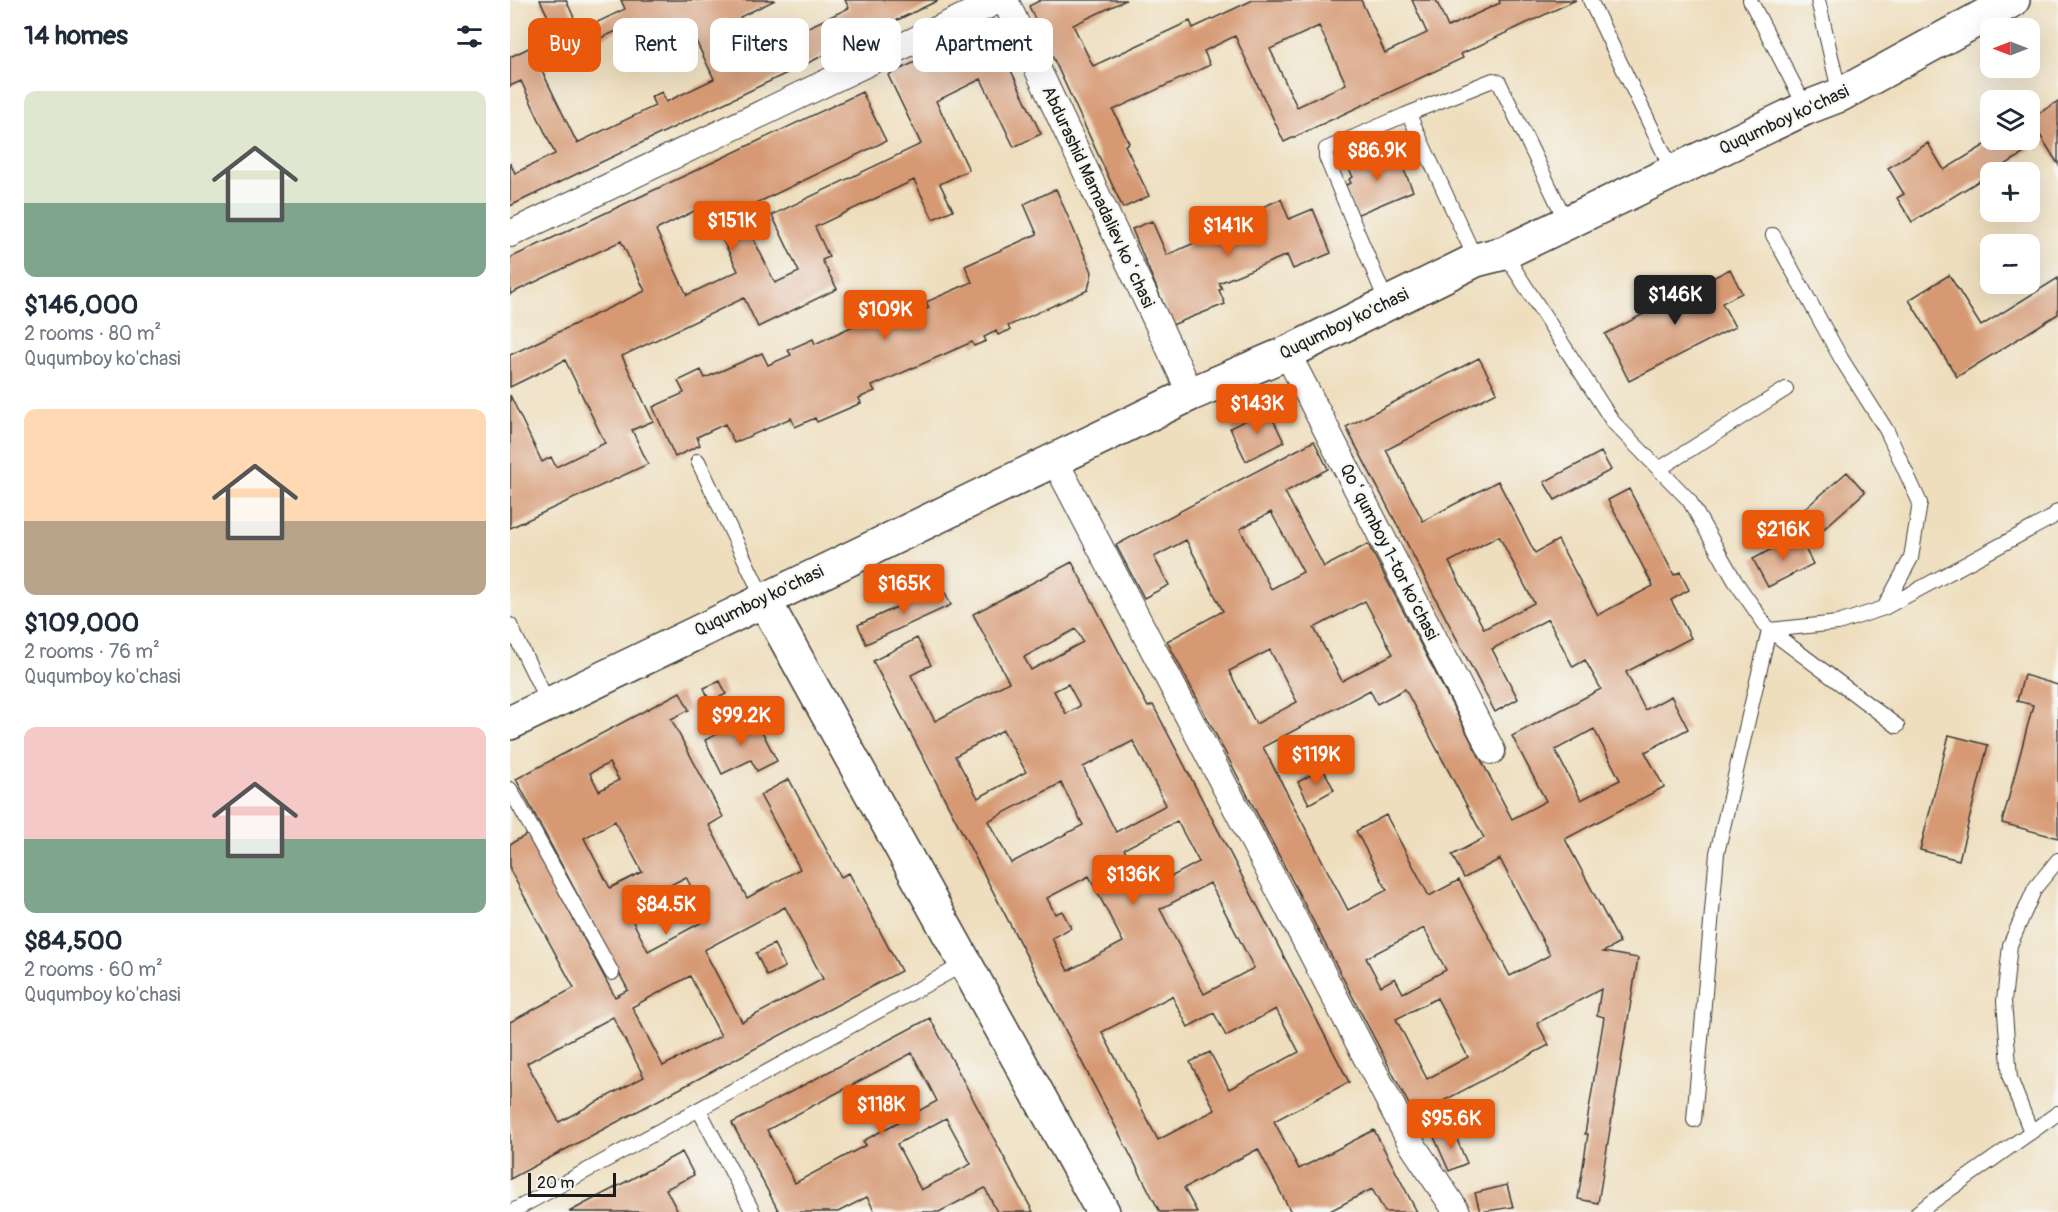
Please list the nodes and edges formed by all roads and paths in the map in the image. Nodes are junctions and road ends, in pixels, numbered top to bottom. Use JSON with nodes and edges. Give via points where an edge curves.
{"nodes":[{"id":1,"x":999,"y":0,"type":"edge"},
{"id":2,"x":1005,"y":0,"type":"edge"},
{"id":3,"x":1590,"y":0,"type":"edge"},
{"id":4,"x":1750,"y":0,"type":"edge"},
{"id":5,"x":1818,"y":0,"type":"edge"},
{"id":6,"x":2013,"y":0,"type":"edge"},
{"id":7,"x":1840,"y":95,"type":"junction"},
{"id":8,"x":1806,"y":108,"type":"junction"},
{"id":9,"x":1405,"y":115,"type":"junction"},
{"id":10,"x":1673,"y":172,"type":"junction"},
{"id":11,"x":1567,"y":223,"type":"junction"},
{"id":12,"x":510,"y":234,"type":"edge"},
{"id":13,"x":1773,"y":235,"type":"dead end"},
{"id":14,"x":1490,"y":256,"type":"junction"},
{"id":15,"x":1388,"y":303,"type":"junction"},
{"id":16,"x":1287,"y":353,"type":"junction"},
{"id":17,"x":1786,"y":389,"type":"dead end"},
{"id":18,"x":1191,"y":394,"type":"junction"},
{"id":19,"x":1054,"y":459,"type":"junction"},
{"id":20,"x":698,"y":461,"type":"dead end"},
{"id":21,"x":1659,"y":469,"type":"junction"},
{"id":22,"x":2058,"y":511,"type":"edge"},
{"id":23,"x":763,"y":598,"type":"junction"},
{"id":24,"x":1884,"y":608,"type":"junction"},
{"id":25,"x":510,"y":625,"type":"edge"},
{"id":26,"x":1769,"y":630,"type":"junction"},
{"id":27,"x":549,"y":705,"type":"junction"},
{"id":28,"x":510,"y":723,"type":"edge"},
{"id":29,"x":1897,"y":726,"type":"dead end"},
{"id":30,"x":1492,"y":751,"type":"dead end"},
{"id":31,"x":510,"y":789,"type":"edge"},
{"id":32,"x":2058,"y":860,"type":"edge"},
{"id":33,"x":964,"y":964,"type":"junction"},
{"id":34,"x":612,"y":973,"type":"dead end"},
{"id":35,"x":699,"y":1110,"type":"junction"},
{"id":36,"x":2058,"y":1113,"type":"edge"},
{"id":37,"x":1694,"y":1120,"type":"dead end"},
{"id":38,"x":2031,"y":1132,"type":"junction"},
{"id":39,"x":511,"y":1212,"type":"edge"},
{"id":40,"x":753,"y":1212,"type":"edge"},
{"id":41,"x":1103,"y":1212,"type":"edge"},
{"id":42,"x":1457,"y":1212,"type":"edge"},
{"id":43,"x":1918,"y":1212,"type":"edge"}],
"edges":[{"from":1,"to":12,"type":"street"},
{"from":2,"to":18,"type":"street","name":"Abdurashid Mamadaliev koʻchasi"},
{"from":3,"to":10,"type":"lane"},
{"from":4,"to":8,"type":"lane"},
{"from":5,"to":7,"type":"lane"},
{"from":6,"to":7,"type":"main road","name":"Ququmboy ko'chasi"},
{"from":7,"to":8,"type":"main road","name":"Ququmboy ko'chasi"},
{"from":8,"to":10,"type":"main road","name":"Ququmboy ko'chasi"},
{"from":9,"to":11,"type":"lane","via":[[1493,80],[1499,82]]},
{"from":9,"to":14,"type":"lane","via":[[1411,119]]},
{"from":9,"to":15,"type":"lane","via":[[1326,149],[1326,158]]},
{"from":10,"to":11,"type":"main road","name":"Ququmboy ko'chasi"},
{"from":11,"to":14,"type":"main road","name":"Ququmboy ko'chasi"},
{"from":13,"to":24,"type":"lane","via":[[1842,360],[1887,431],[1920,503],[1911,558]]},
{"from":14,"to":15,"type":"main road","name":"Ququmboy ko'chasi"},
{"from":14,"to":21,"type":"lane","via":[[1613,422]]},
{"from":15,"to":16,"type":"main road","name":"Ququmboy ko'chasi"},
{"from":16,"to":18,"type":"main road","name":"Ququmboy ko'chasi"},
{"from":16,"to":30,"type":"street","name":"Qoʻqumboy 1-tor koʼchasi"},
{"from":17,"to":21,"type":"lane"},
{"from":18,"to":19,"type":"main road","name":"Ququmboy ko'chasi"},
{"from":19,"to":23,"type":"main road","name":"Ququmboy ko'chasi"},
{"from":19,"to":42,"type":"street","via":[[1411,1143]]},
{"from":20,"to":23,"type":"lane"},
{"from":21,"to":26,"type":"lane","via":[[1689,500]]},
{"from":22,"to":24,"type":"lane","via":[[2052,518]]},
{"from":23,"to":27,"type":"main road","name":"Ququmboy ko'chasi"},
{"from":23,"to":33,"type":"main road"},
{"from":24,"to":26,"type":"lane","via":[[1838,623]]},
{"from":25,"to":27,"type":"lane"},
{"from":26,"to":29,"type":"lane"},
{"from":26,"to":37,"type":"lane","via":[[1717,853]]},
{"from":27,"to":28,"type":"main road","name":"Ququmboy ko'chasi"},
{"from":31,"to":34,"type":"lane"},
{"from":32,"to":38,"type":"lane","via":[[2035,888],[2010,945],[2004,1001],[2010,1078]]},
{"from":33,"to":35,"type":"lane"},
{"from":33,"to":41,"type":"main road"},
{"from":35,"to":39,"type":"lane"},
{"from":35,"to":40,"type":"lane"},
{"from":36,"to":38,"type":"lane"},
{"from":38,"to":43,"type":"lane"}]}
